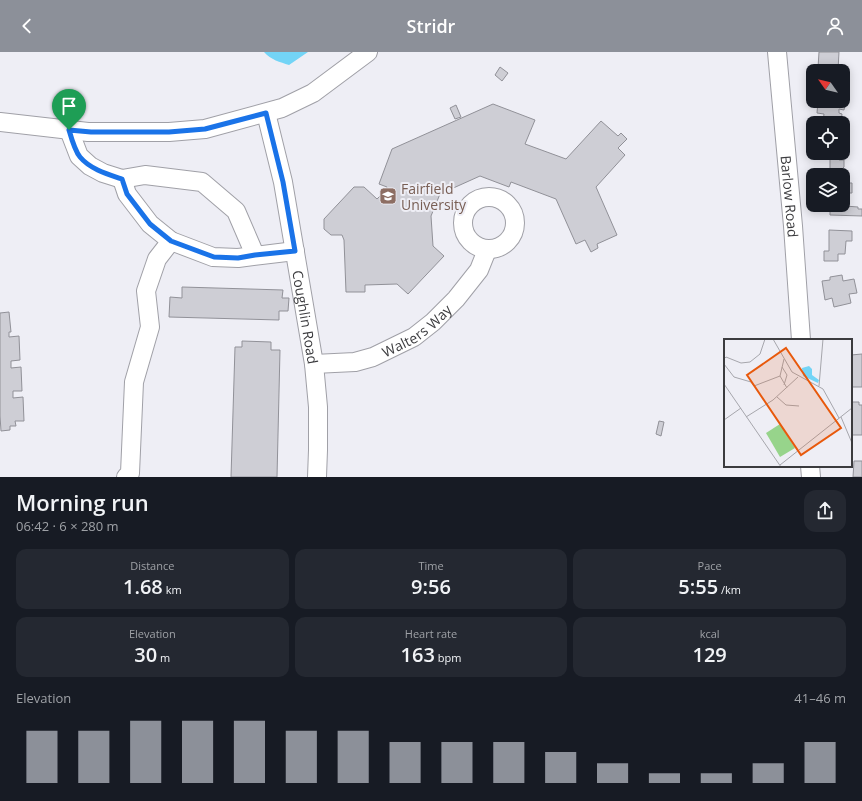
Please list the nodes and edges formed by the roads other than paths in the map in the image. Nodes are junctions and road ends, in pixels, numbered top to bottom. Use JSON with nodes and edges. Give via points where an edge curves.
{"nodes":[{"id":1,"x":368,"y":52,"type":"edge"},
{"id":2,"x":778,"y":52,"type":"edge"},
{"id":3,"x":266,"y":113,"type":"junction"},
{"id":4,"x":0,"y":122,"type":"edge"},
{"id":5,"x":69,"y":130,"type":"junction"},
{"id":6,"x":122,"y":179,"type":"junction"},
{"id":7,"x":171,"y":241,"type":"junction"},
{"id":8,"x":486,"y":250,"type":"dead end"},
{"id":9,"x":295,"y":251,"type":"junction"},
{"id":10,"x":255,"y":255,"type":"junction"},
{"id":11,"x":801,"y":339,"type":"edge"},
{"id":12,"x":314,"y":364,"type":"junction"},
{"id":13,"x":810,"y":467,"type":"edge"},
{"id":14,"x":126,"y":477,"type":"edge"},
{"id":15,"x":317,"y":477,"type":"edge"},
{"id":16,"x":811,"y":477,"type":"edge"}],
"edges":[{"from":1,"to":3,"type":"street","via":[[313,94]]},
{"from":2,"to":11,"type":"street","name":"Barlow Road"},
{"from":3,"to":5,"type":"street","via":[[205,129],[169,132]]},
{"from":3,"to":9,"type":"street","name":"Coughlin Road","via":[[283,182]]},
{"from":4,"to":5,"type":"street"},
{"from":5,"to":6,"type":"street","via":[[79,156],[90,166]]},
{"from":6,"to":7,"type":"street","via":[[127,194],[150,224]]},
{"from":6,"to":10,"type":"street","via":[[145,174],[202,182],[236,211]]},
{"from":7,"to":10,"type":"street","via":[[214,257],[238,258]]},
{"from":7,"to":14,"type":"street","via":[[157,259],[146,291],[150,327],[134,382],[130,473]]},
{"from":8,"to":12,"type":"street","name":"Walters Way","via":[[479,270],[456,299],[433,322],[414,336],[373,357],[355,362]]},
{"from":9,"to":10,"type":"street"},
{"from":9,"to":12,"type":"street","name":"Coughlin Road"},
{"from":12,"to":15,"type":"street","name":"Coughlin Road","via":[[318,407]]},
{"from":13,"to":16,"type":"street"}]}
